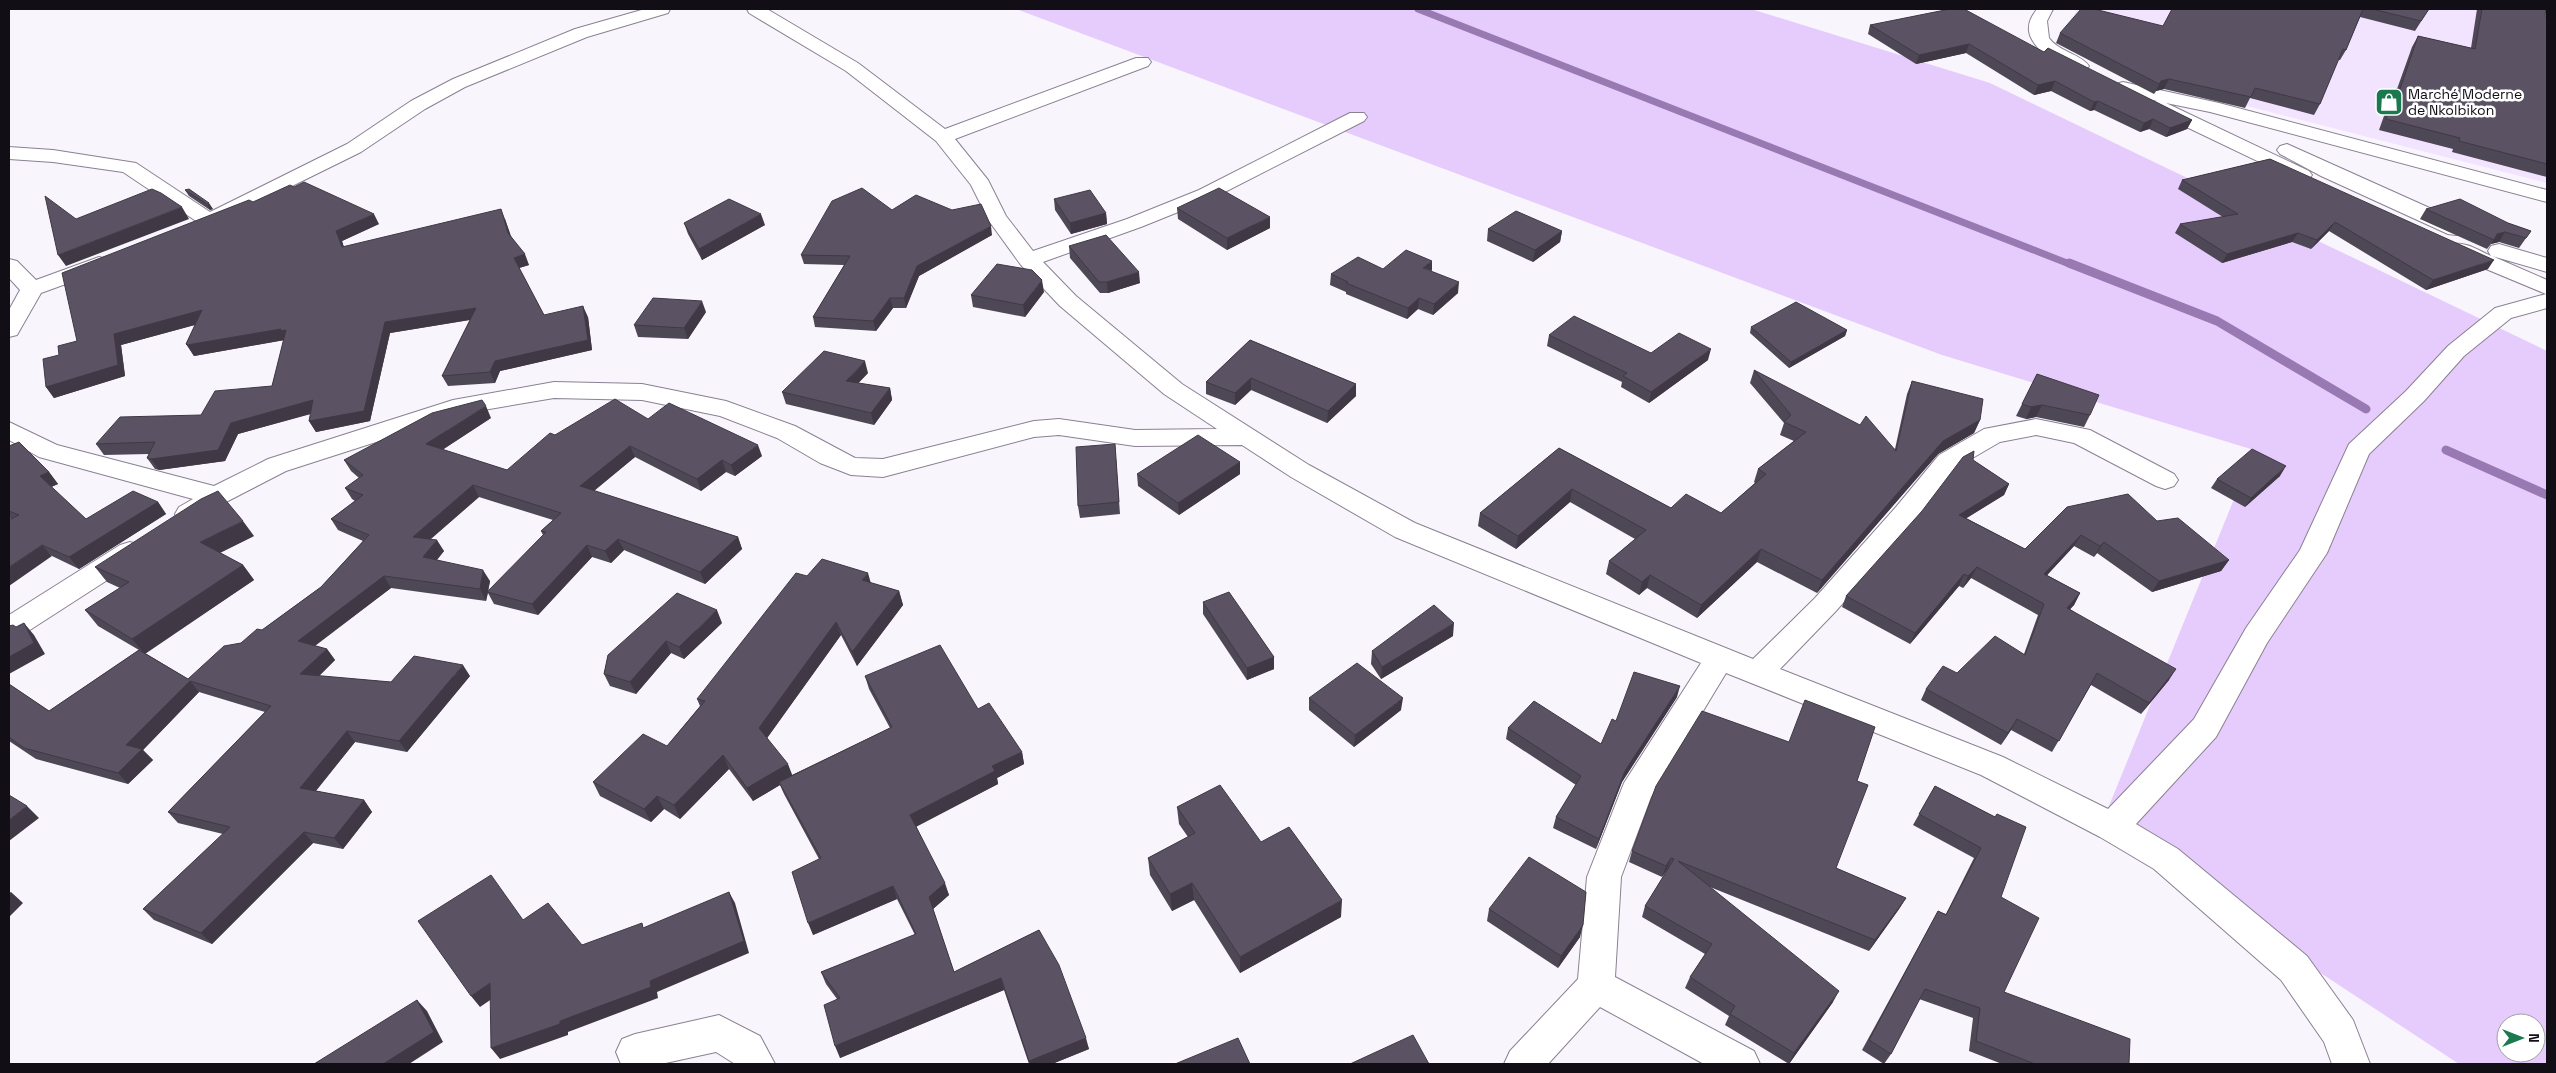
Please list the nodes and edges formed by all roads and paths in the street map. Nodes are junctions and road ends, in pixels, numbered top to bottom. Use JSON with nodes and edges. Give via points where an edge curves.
{"nodes":[{"id":1,"x":662,"y":9,"type":"edge"},
{"id":2,"x":755,"y":9,"type":"edge"},
{"id":3,"x":2045,"y":9,"type":"edge"},
{"id":4,"x":1142,"y":62,"type":"dead end"},
{"id":5,"x":2109,"y":81,"type":"junction"},
{"id":6,"x":2212,"y":107,"type":"junction"},
{"id":7,"x":1357,"y":117,"type":"dead end"},
{"id":8,"x":943,"y":137,"type":"junction"},
{"id":9,"x":9,"y":154,"type":"edge"},
{"id":10,"x":2547,"y":196,"type":"edge"},
{"id":11,"x":114,"y":259,"type":"edge"},
{"id":12,"x":1029,"y":260,"type":"junction"},
{"id":13,"x":2547,"y":265,"type":"edge"},
{"id":14,"x":9,"y":266,"type":"edge"},
{"id":15,"x":2547,"y":288,"type":"edge"},
{"id":16,"x":32,"y":289,"type":"junction"},
{"id":17,"x":2547,"y":301,"type":"edge"},
{"id":18,"x":9,"y":330,"type":"edge"},
{"id":19,"x":9,"y":430,"type":"edge"},
{"id":20,"x":1248,"y":437,"type":"junction"},
{"id":21,"x":2164,"y":480,"type":"dead end"},
{"id":22,"x":218,"y":496,"type":"junction"},
{"id":23,"x":9,"y":629,"type":"edge"},
{"id":24,"x":1720,"y":657,"type":"junction"},
{"id":25,"x":1758,"y":673,"type":"junction"},
{"id":26,"x":2112,"y":827,"type":"junction"},
{"id":27,"x":1596,"y":986,"type":"junction"},
{"id":28,"x":635,"y":1052,"type":"dead end"},
{"id":29,"x":756,"y":1064,"type":"edge"},
{"id":30,"x":1523,"y":1064,"type":"edge"},
{"id":31,"x":1741,"y":1064,"type":"edge"},
{"id":32,"x":2351,"y":1064,"type":"edge"}],
"edges":[{"from":1,"to":9,"type":"street","via":[[581,33],[459,83],[418,105],[354,148],[201,224],[128,167],[53,156]]},
{"from":2,"to":8,"type":"street","via":[[852,67]]},
{"from":3,"to":5,"type":"street","via":[[2038,22],[2039,34],[2049,51]]},
{"from":4,"to":8,"type":"street"},
{"from":5,"to":6,"type":"street"},
{"from":5,"to":15,"type":"street","via":[[2243,148]]},
{"from":6,"to":10,"type":"street"},
{"from":6,"to":13,"type":"street","via":[[2315,166],[2423,212],[2505,254]]},
{"from":7,"to":12,"type":"street","via":[[1206,194]]},
{"from":8,"to":12,"type":"street","via":[[981,184],[996,217]]},
{"from":11,"to":16,"type":"street"},
{"from":12,"to":20,"type":"street","via":[[1068,301],[1136,360],[1173,389]]},
{"from":14,"to":16,"type":"street"},
{"from":16,"to":18,"type":"street"},
{"from":17,"to":26,"type":"street","via":[[2503,313],[2456,351],[2415,396],[2358,450],[2313,553],[2256,636],[2205,728]]},
{"from":19,"to":22,"type":"street","via":[[48,451]]},
{"from":20,"to":22,"type":"street","via":[[1135,438],[1059,427],[1034,429],[883,468],[851,466],[786,432],[726,409],[642,392],[554,390],[462,406],[277,465]]},
{"from":20,"to":24,"type":"street","via":[[1300,471],[1405,530],[1562,596]]},
{"from":21,"to":25,"type":"street","via":[[2081,436],[2036,427],[1994,435],[1948,461],[1825,605]]},
{"from":22,"to":23,"type":"street"},
{"from":24,"to":25,"type":"street"},
{"from":24,"to":27,"type":"street","via":[[1636,793],[1604,877]]},
{"from":25,"to":26,"type":"street","via":[[1992,766]]},
{"from":26,"to":32,"type":"street","via":[[2166,859],[2294,968],[2340,1032]]},
{"from":27,"to":30,"type":"street"},
{"from":27,"to":31,"type":"street"},
{"from":28,"to":29,"type":"street","via":[[719,1032],[747,1049]]}]}
